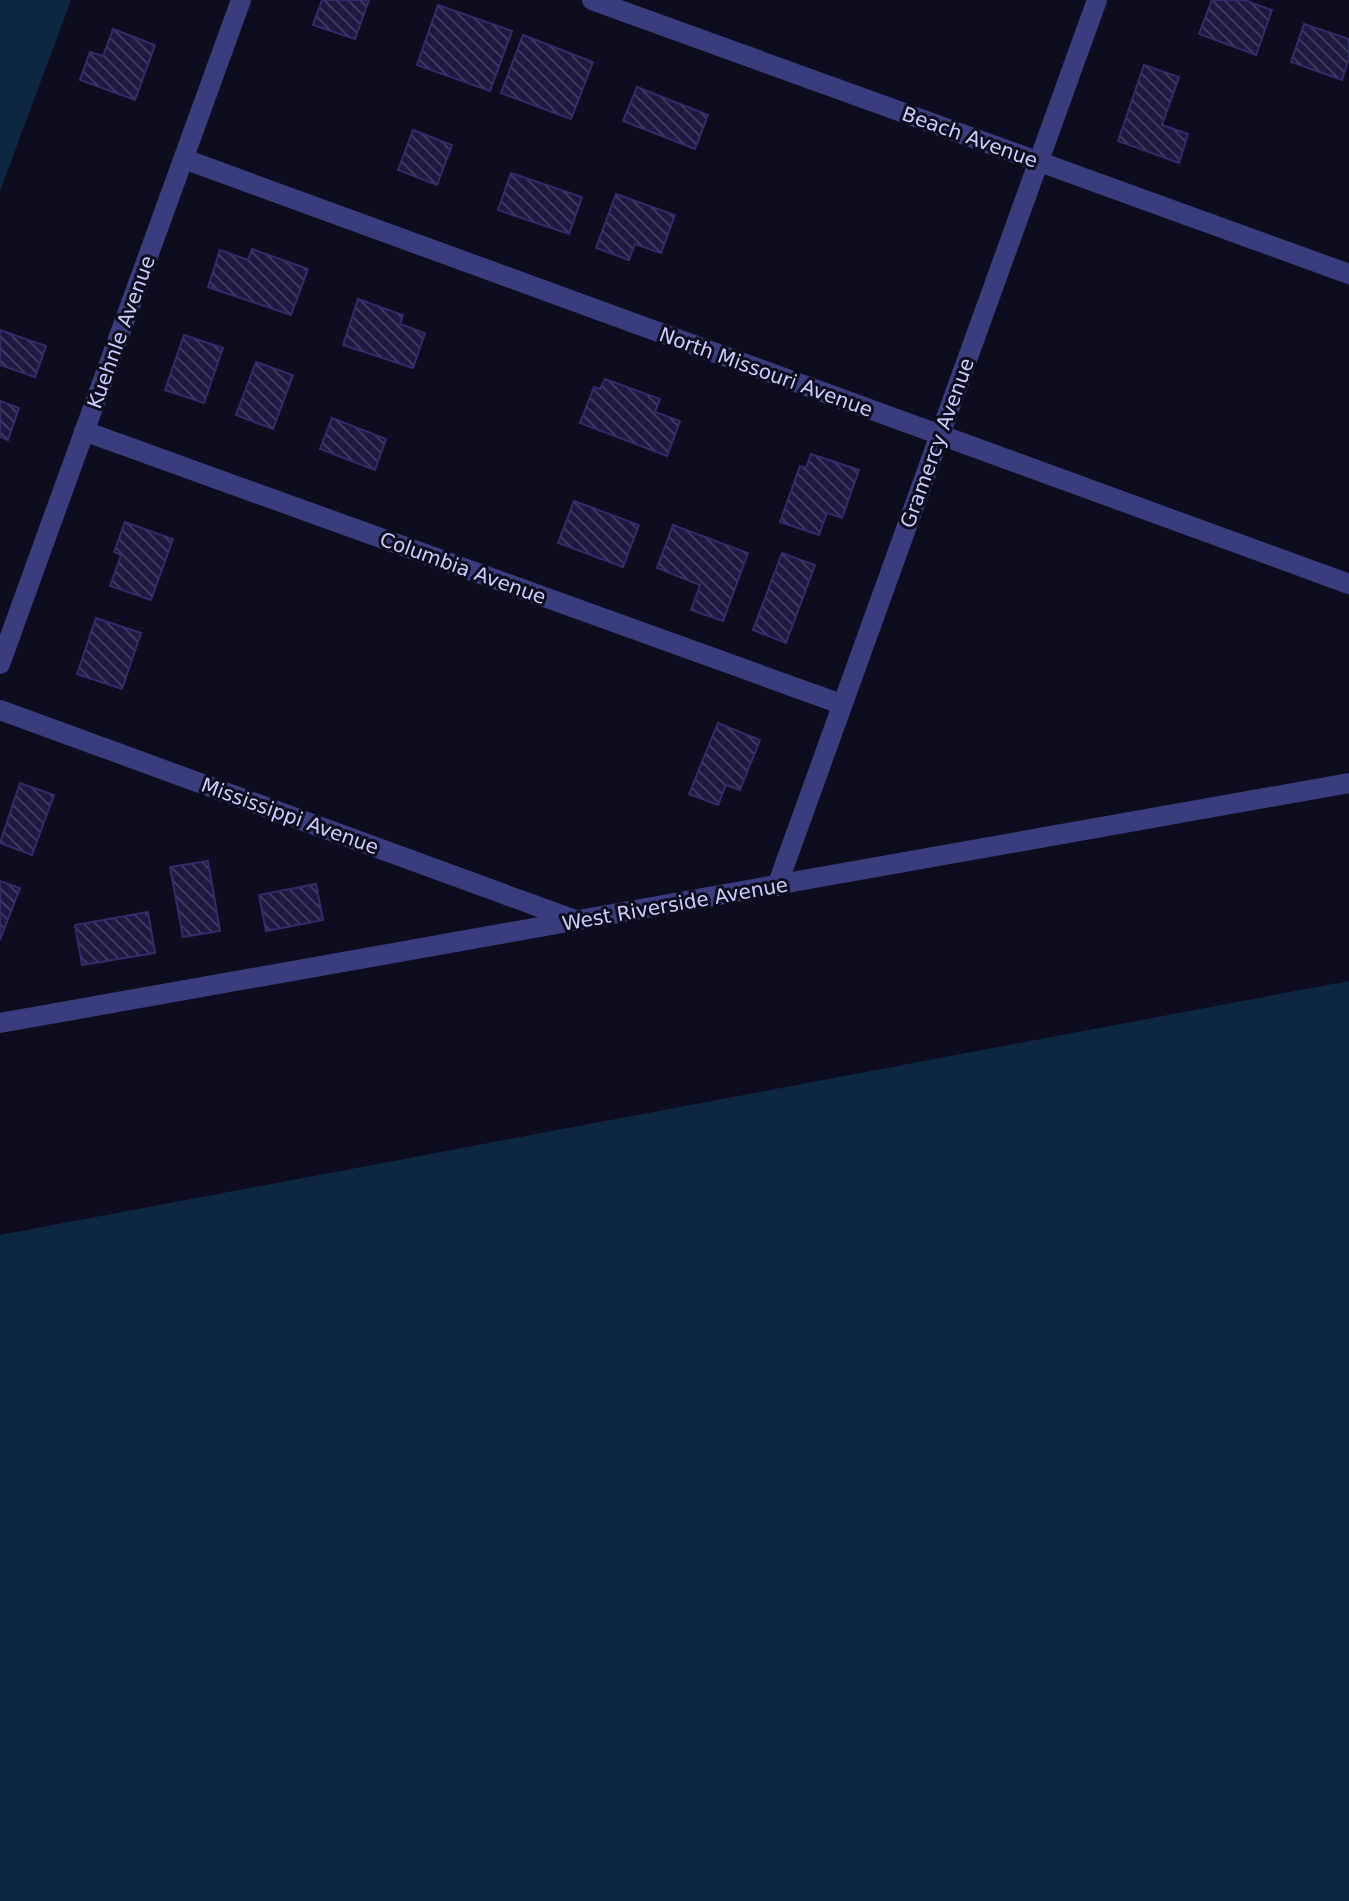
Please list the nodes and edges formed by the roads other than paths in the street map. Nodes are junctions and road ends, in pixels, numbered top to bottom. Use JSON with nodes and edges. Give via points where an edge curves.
{"nodes":[{"id":1,"x":241,"y":0,"type":"edge"},
{"id":2,"x":592,"y":0,"type":"edge"},
{"id":3,"x":1097,"y":0,"type":"edge"},
{"id":4,"x":184,"y":159,"type":"junction"},
{"id":5,"x":1040,"y":162,"type":"junction"},
{"id":6,"x":1349,"y":274,"type":"edge"},
{"id":7,"x":84,"y":431,"type":"junction"},
{"id":8,"x":941,"y":435,"type":"junction"},
{"id":9,"x":1349,"y":584,"type":"edge"},
{"id":10,"x":0,"y":664,"type":"edge"},
{"id":11,"x":841,"y":704,"type":"junction"},
{"id":12,"x":0,"y":710,"type":"edge"},
{"id":13,"x":1349,"y":783,"type":"edge"},
{"id":14,"x":777,"y":886,"type":"junction"},
{"id":15,"x":579,"y":921,"type":"junction"},
{"id":16,"x":0,"y":1023,"type":"edge"}],
"edges":[{"from":1,"to":4,"type":"street","name":"Kuehnle Avenue"},
{"from":2,"to":5,"type":"street","name":"Beach Avenue"},
{"from":3,"to":5,"type":"street","name":"Gramercy Avenue"},
{"from":4,"to":7,"type":"street","name":"Kuehnle Avenue"},
{"from":4,"to":8,"type":"street","name":"North Missouri Avenue"},
{"from":5,"to":6,"type":"street","name":"Beach Avenue"},
{"from":5,"to":8,"type":"street","name":"Gramercy Avenue"},
{"from":7,"to":10,"type":"street","name":"Kuehnle Avenue"},
{"from":7,"to":11,"type":"street","name":"Columbia Avenue"},
{"from":8,"to":9,"type":"street","name":"North Missouri Avenue"},
{"from":8,"to":11,"type":"street","name":"Gramercy Avenue"},
{"from":11,"to":14,"type":"street","name":"Gramercy Avenue"},
{"from":12,"to":15,"type":"street","name":"Mississippi Avenue"},
{"from":13,"to":14,"type":"street","name":"West Riverside Avenue"},
{"from":14,"to":15,"type":"street","name":"West Riverside Avenue"},
{"from":15,"to":16,"type":"street","name":"West Riverside Avenue"}]}
